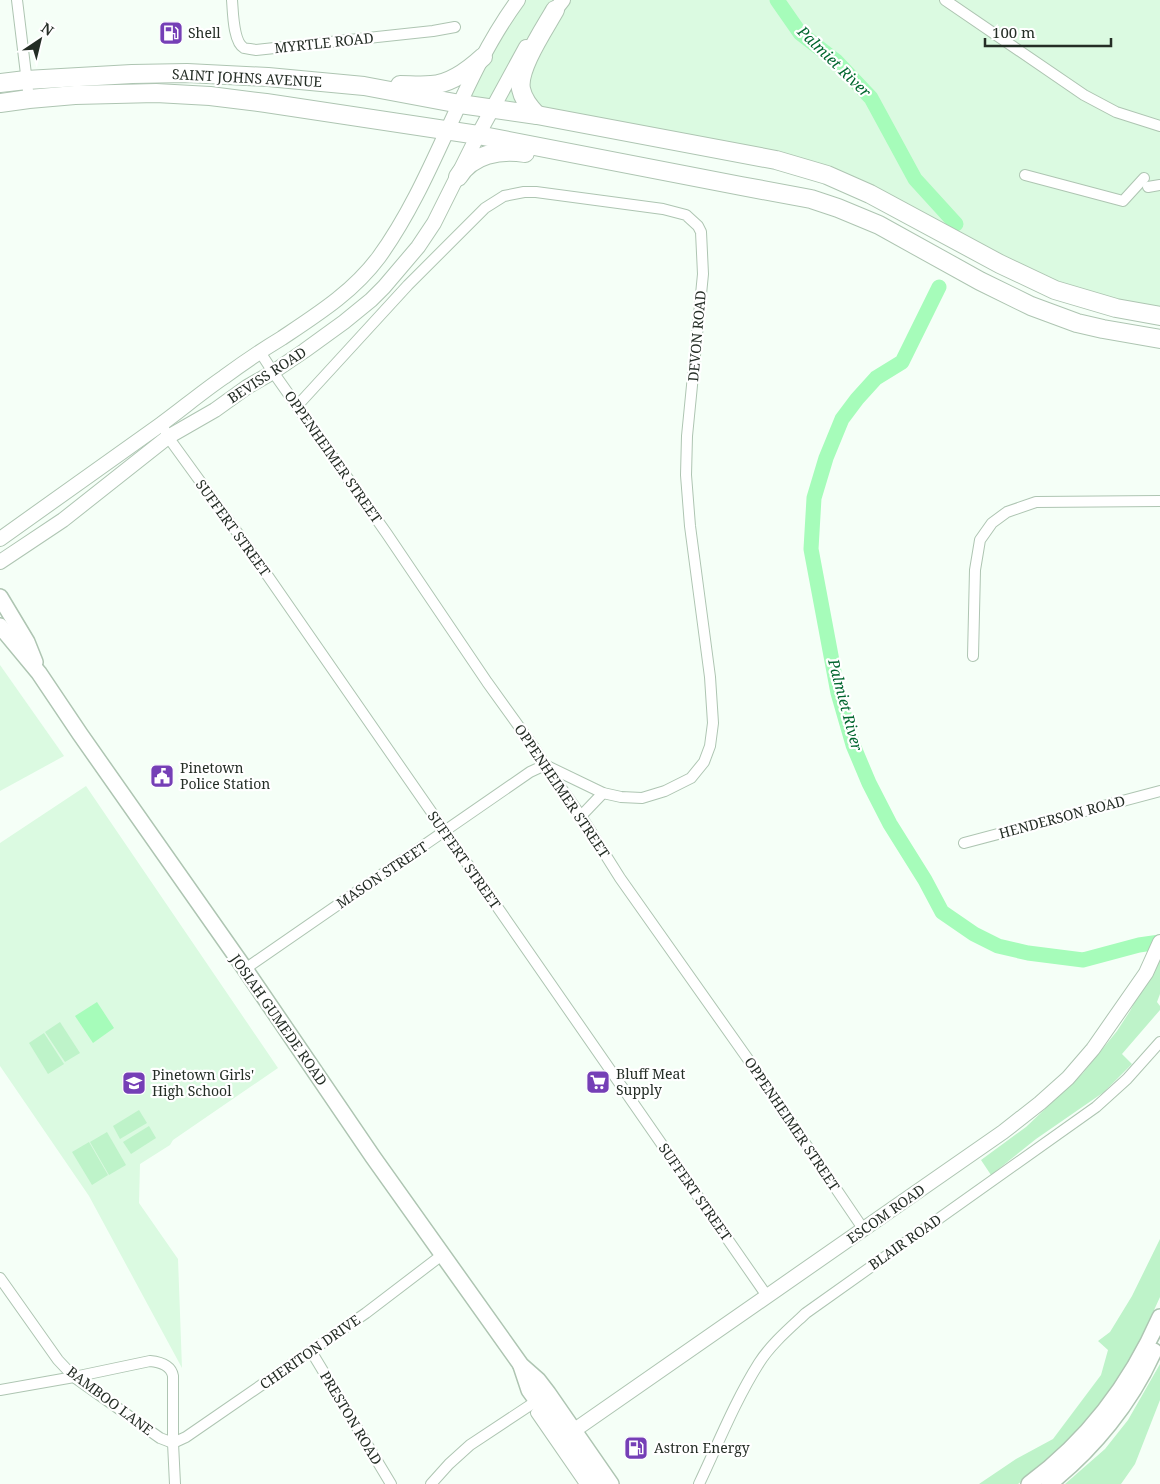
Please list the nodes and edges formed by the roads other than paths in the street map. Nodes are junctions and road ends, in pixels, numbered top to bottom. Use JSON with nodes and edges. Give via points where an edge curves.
{"nodes":[{"id":1,"x":17,"y":0,"type":"edge"},
{"id":2,"x":232,"y":0,"type":"edge"},
{"id":3,"x":518,"y":0,"type":"edge"},
{"id":4,"x":945,"y":0,"type":"edge"},
{"id":5,"x":559,"y":5,"type":"edge"},
{"id":6,"x":455,"y":27,"type":"dead end"},
{"id":7,"x":483,"y":57,"type":"junction"},
{"id":8,"x":26,"y":80,"type":"junction"},
{"id":9,"x":0,"y":83,"type":"edge"},
{"id":10,"x":364,"y":86,"type":"junction"},
{"id":11,"x":29,"y":99,"type":"junction"},
{"id":12,"x":0,"y":103,"type":"edge"},
{"id":13,"x":460,"y":104,"type":"junction"},
{"id":14,"x":492,"y":109,"type":"junction"},
{"id":15,"x":537,"y":115,"type":"junction"},
{"id":16,"x":1160,"y":126,"type":"edge"},
{"id":17,"x":448,"y":130,"type":"junction"},
{"id":18,"x":478,"y":135,"type":"junction"},
{"id":19,"x":618,"y":162,"type":"junction"},
{"id":20,"x":1025,"y":175,"type":"dead end"},
{"id":21,"x":458,"y":177,"type":"junction"},
{"id":22,"x":1160,"y":185,"type":"edge"},
{"id":23,"x":1160,"y":316,"type":"edge"},
{"id":24,"x":1160,"y":340,"type":"edge"},
{"id":25,"x":260,"y":352,"type":"junction"},
{"id":26,"x":273,"y":372,"type":"junction"},
{"id":27,"x":297,"y":406,"type":"junction"},
{"id":28,"x":165,"y":430,"type":"junction"},
{"id":29,"x":1160,"y":501,"type":"edge"},
{"id":30,"x":0,"y":539,"type":"edge"},
{"id":31,"x":0,"y":562,"type":"edge"},
{"id":32,"x":0,"y":597,"type":"edge"},
{"id":33,"x":0,"y":626,"type":"edge"},
{"id":34,"x":973,"y":656,"type":"dead end"},
{"id":35,"x":39,"y":674,"type":"junction"},
{"id":36,"x":545,"y":765,"type":"junction"},
{"id":37,"x":1160,"y":791,"type":"edge"},
{"id":38,"x":603,"y":793,"type":"junction"},
{"id":39,"x":581,"y":816,"type":"junction"},
{"id":40,"x":445,"y":832,"type":"junction"},
{"id":41,"x":964,"y":843,"type":"dead end"},
{"id":42,"x":1159,"y":946,"type":"edge"},
{"id":43,"x":245,"y":969,"type":"junction"},
{"id":44,"x":1160,"y":1042,"type":"edge"},
{"id":45,"x":864,"y":1230,"type":"junction"},
{"id":46,"x":442,"y":1255,"type":"junction"},
{"id":47,"x":0,"y":1278,"type":"edge"},
{"id":48,"x":768,"y":1296,"type":"junction"},
{"id":49,"x":1160,"y":1317,"type":"edge"},
{"id":50,"x":1160,"y":1338,"type":"edge"},
{"id":51,"x":311,"y":1351,"type":"junction"},
{"id":52,"x":74,"y":1378,"type":"junction"},
{"id":53,"x":0,"y":1390,"type":"edge"},
{"id":54,"x":539,"y":1399,"type":"junction"},
{"id":55,"x":569,"y":1434,"type":"junction"},
{"id":56,"x":173,"y":1443,"type":"junction"},
{"id":57,"x":175,"y":1484,"type":"edge"},
{"id":58,"x":391,"y":1484,"type":"edge"},
{"id":59,"x":431,"y":1484,"type":"edge"},
{"id":60,"x":585,"y":1484,"type":"edge"},
{"id":61,"x":597,"y":1484,"type":"edge"},
{"id":62,"x":611,"y":1484,"type":"edge"},
{"id":63,"x":699,"y":1484,"type":"edge"},
{"id":64,"x":1029,"y":1484,"type":"edge"},
{"id":65,"x":1049,"y":1484,"type":"edge"}],
"edges":[{"from":1,"to":8,"type":"street"},
{"from":2,"to":6,"type":"street","name":"MYRTLE ROAD","via":[[239,43],[256,50]]},
{"from":3,"to":7,"type":"main road","name":"BEVISS ROAD"},
{"from":4,"to":16,"type":"street","via":[[1092,100],[1116,112]]},
{"from":5,"to":14,"type":"main road","name":"BEVISS ROAD","via":[[524,51]]},
{"from":5,"to":15,"type":"highway","via":[[522,73],[520,87]]},
{"from":7,"to":10,"type":"highway","via":[[469,70],[443,83]]},
{"from":7,"to":13,"type":"main road","name":"BEVISS ROAD"},
{"from":8,"to":9,"type":"highway","name":"SAINT JOHNS AVENUE"},
{"from":8,"to":10,"type":"highway","name":"SAINT JOHNS AVENUE","via":[[187,73]]},
{"from":8,"to":11,"type":"street"},
{"from":10,"to":13,"type":"highway","name":"SAINT JOHNS AVENUE"},
{"from":11,"to":12,"type":"highway","name":"SAINT JOHNS AVENUE"},
{"from":11,"to":17,"type":"highway","name":"SAINT JOHNS AVENUE","via":[[156,93],[210,96]]},
{"from":13,"to":14,"type":"highway","name":"SAINT JOHNS AVENUE"},
{"from":13,"to":17,"type":"main road","name":"BEVISS ROAD"},
{"from":14,"to":15,"type":"highway","name":"SAINT JOHNS AVENUE"},
{"from":14,"to":18,"type":"main road","name":"BEVISS ROAD"},
{"from":15,"to":23,"type":"highway","name":"SAINT JOHNS AVENUE","via":[[776,160],[827,175],[1055,290],[1116,308]]},
{"from":17,"to":18,"type":"highway","name":"SAINT JOHNS AVENUE"},
{"from":17,"to":25,"type":"main road","name":"BEVISS ROAD","via":[[401,223],[365,274],[334,302]]},
{"from":18,"to":19,"type":"highway","name":"SAINT JOHNS AVENUE"},
{"from":18,"to":21,"type":"main road","name":"BEVISS ROAD"},
{"from":19,"to":21,"type":"highway","via":[[499,152],[470,163]]},
{"from":19,"to":24,"type":"highway","via":[[811,199],[878,225],[980,282],[1031,306],[1103,329]]},
{"from":20,"to":22,"type":"street","via":[[1123,201],[1146,183]]},
{"from":21,"to":26,"type":"main road","name":"BEVISS ROAD","via":[[418,247],[384,287],[344,322]]},
{"from":25,"to":26,"type":"street","name":"OPPENHEIMER STREET"},
{"from":25,"to":28,"type":"main road","name":"BEVISS ROAD","via":[[203,392]]},
{"from":26,"to":27,"type":"street","name":"OPPENHEIMER STREET"},
{"from":26,"to":28,"type":"main road","name":"BEVISS ROAD","via":[[215,410]]},
{"from":27,"to":36,"type":"street","name":"OPPENHEIMER STREET"},
{"from":27,"to":38,"type":"street","name":"DEVON ROAD","via":[[408,285],[485,208],[504,196],[536,192],[663,209],[686,215],[698,226],[703,274],[686,475],[714,723],[704,762],[691,778],[642,798]]},
{"from":28,"to":30,"type":"main road","name":"BEVISS ROAD"},
{"from":28,"to":31,"type":"main road","name":"BEVISS ROAD","via":[[63,520]]},
{"from":28,"to":40,"type":"street","name":"SUFFERT STREET"},
{"from":29,"to":34,"type":"street","via":[[1036,502],[1007,512],[992,523],[980,540],[975,570]]},
{"from":32,"to":35,"type":"main road","name":"JOSIAH GUMEDE ROAD","via":[[27,642]]},
{"from":33,"to":35,"type":"main road","name":"JOSIAH GUMEDE ROAD"},
{"from":35,"to":43,"type":"main road","name":"JOSIAH GUMEDE ROAD"},
{"from":36,"to":38,"type":"street","name":"DEVON ROAD"},
{"from":36,"to":39,"type":"street","name":"OPPENHEIMER STREET"},
{"from":36,"to":40,"type":"street","name":"MASON STREET","via":[[513,782]]},
{"from":37,"to":41,"type":"street","name":"HENDERSON ROAD"},
{"from":38,"to":39,"type":"street"},
{"from":39,"to":45,"type":"street","name":"OPPENHEIMER STREET","via":[[620,878]]},
{"from":40,"to":43,"type":"street","name":"MASON STREET"},
{"from":40,"to":48,"type":"street","name":"SUFFERT STREET"},
{"from":42,"to":45,"type":"main road","name":"ESCOM ROAD","via":[[1146,973],[1122,1008],[1068,1078],[1003,1132]]},
{"from":43,"to":46,"type":"main road","name":"JOSIAH GUMEDE ROAD"},
{"from":44,"to":63,"type":"street","name":"BLAIR ROAD","via":[[1096,1107],[806,1313],[787,1331],[760,1362]]},
{"from":45,"to":48,"type":"main road","name":"ESCOM ROAD"},
{"from":46,"to":51,"type":"street","name":"CHERITON DRIVE"},
{"from":46,"to":54,"type":"main road","name":"JOSIAH GUMEDE ROAD","via":[[521,1365],[538,1380]]},
{"from":47,"to":52,"type":"street","name":"BAMBOO LANE"},
{"from":48,"to":55,"type":"main road","name":"ESCOM ROAD"},
{"from":49,"to":64,"type":"main road","via":[[1141,1357],[1102,1414],[1064,1456]]},
{"from":50,"to":65,"type":"main road","via":[[1140,1380],[1110,1423],[1068,1469]]},
{"from":51,"to":56,"type":"street","name":"CHERITON DRIVE"},
{"from":51,"to":58,"type":"street","name":"PRESTON ROAD"},
{"from":52,"to":53,"type":"street"},
{"from":52,"to":56,"type":"street","name":"BAMBOO LANE","via":[[160,1438]]},
{"from":52,"to":56,"type":"street","via":[[150,1362],[165,1365],[173,1376]]},
{"from":54,"to":55,"type":"main road","name":"JOSIAH GUMEDE ROAD"},
{"from":54,"to":59,"type":"street","via":[[470,1445]]},
{"from":54,"to":60,"type":"street"},
{"from":55,"to":61,"type":"main road","name":"JOSIAH GUMEDE ROAD"},
{"from":55,"to":62,"type":"main road","name":"JOSIAH GUMEDE ROAD"},
{"from":56,"to":57,"type":"street"}]}
